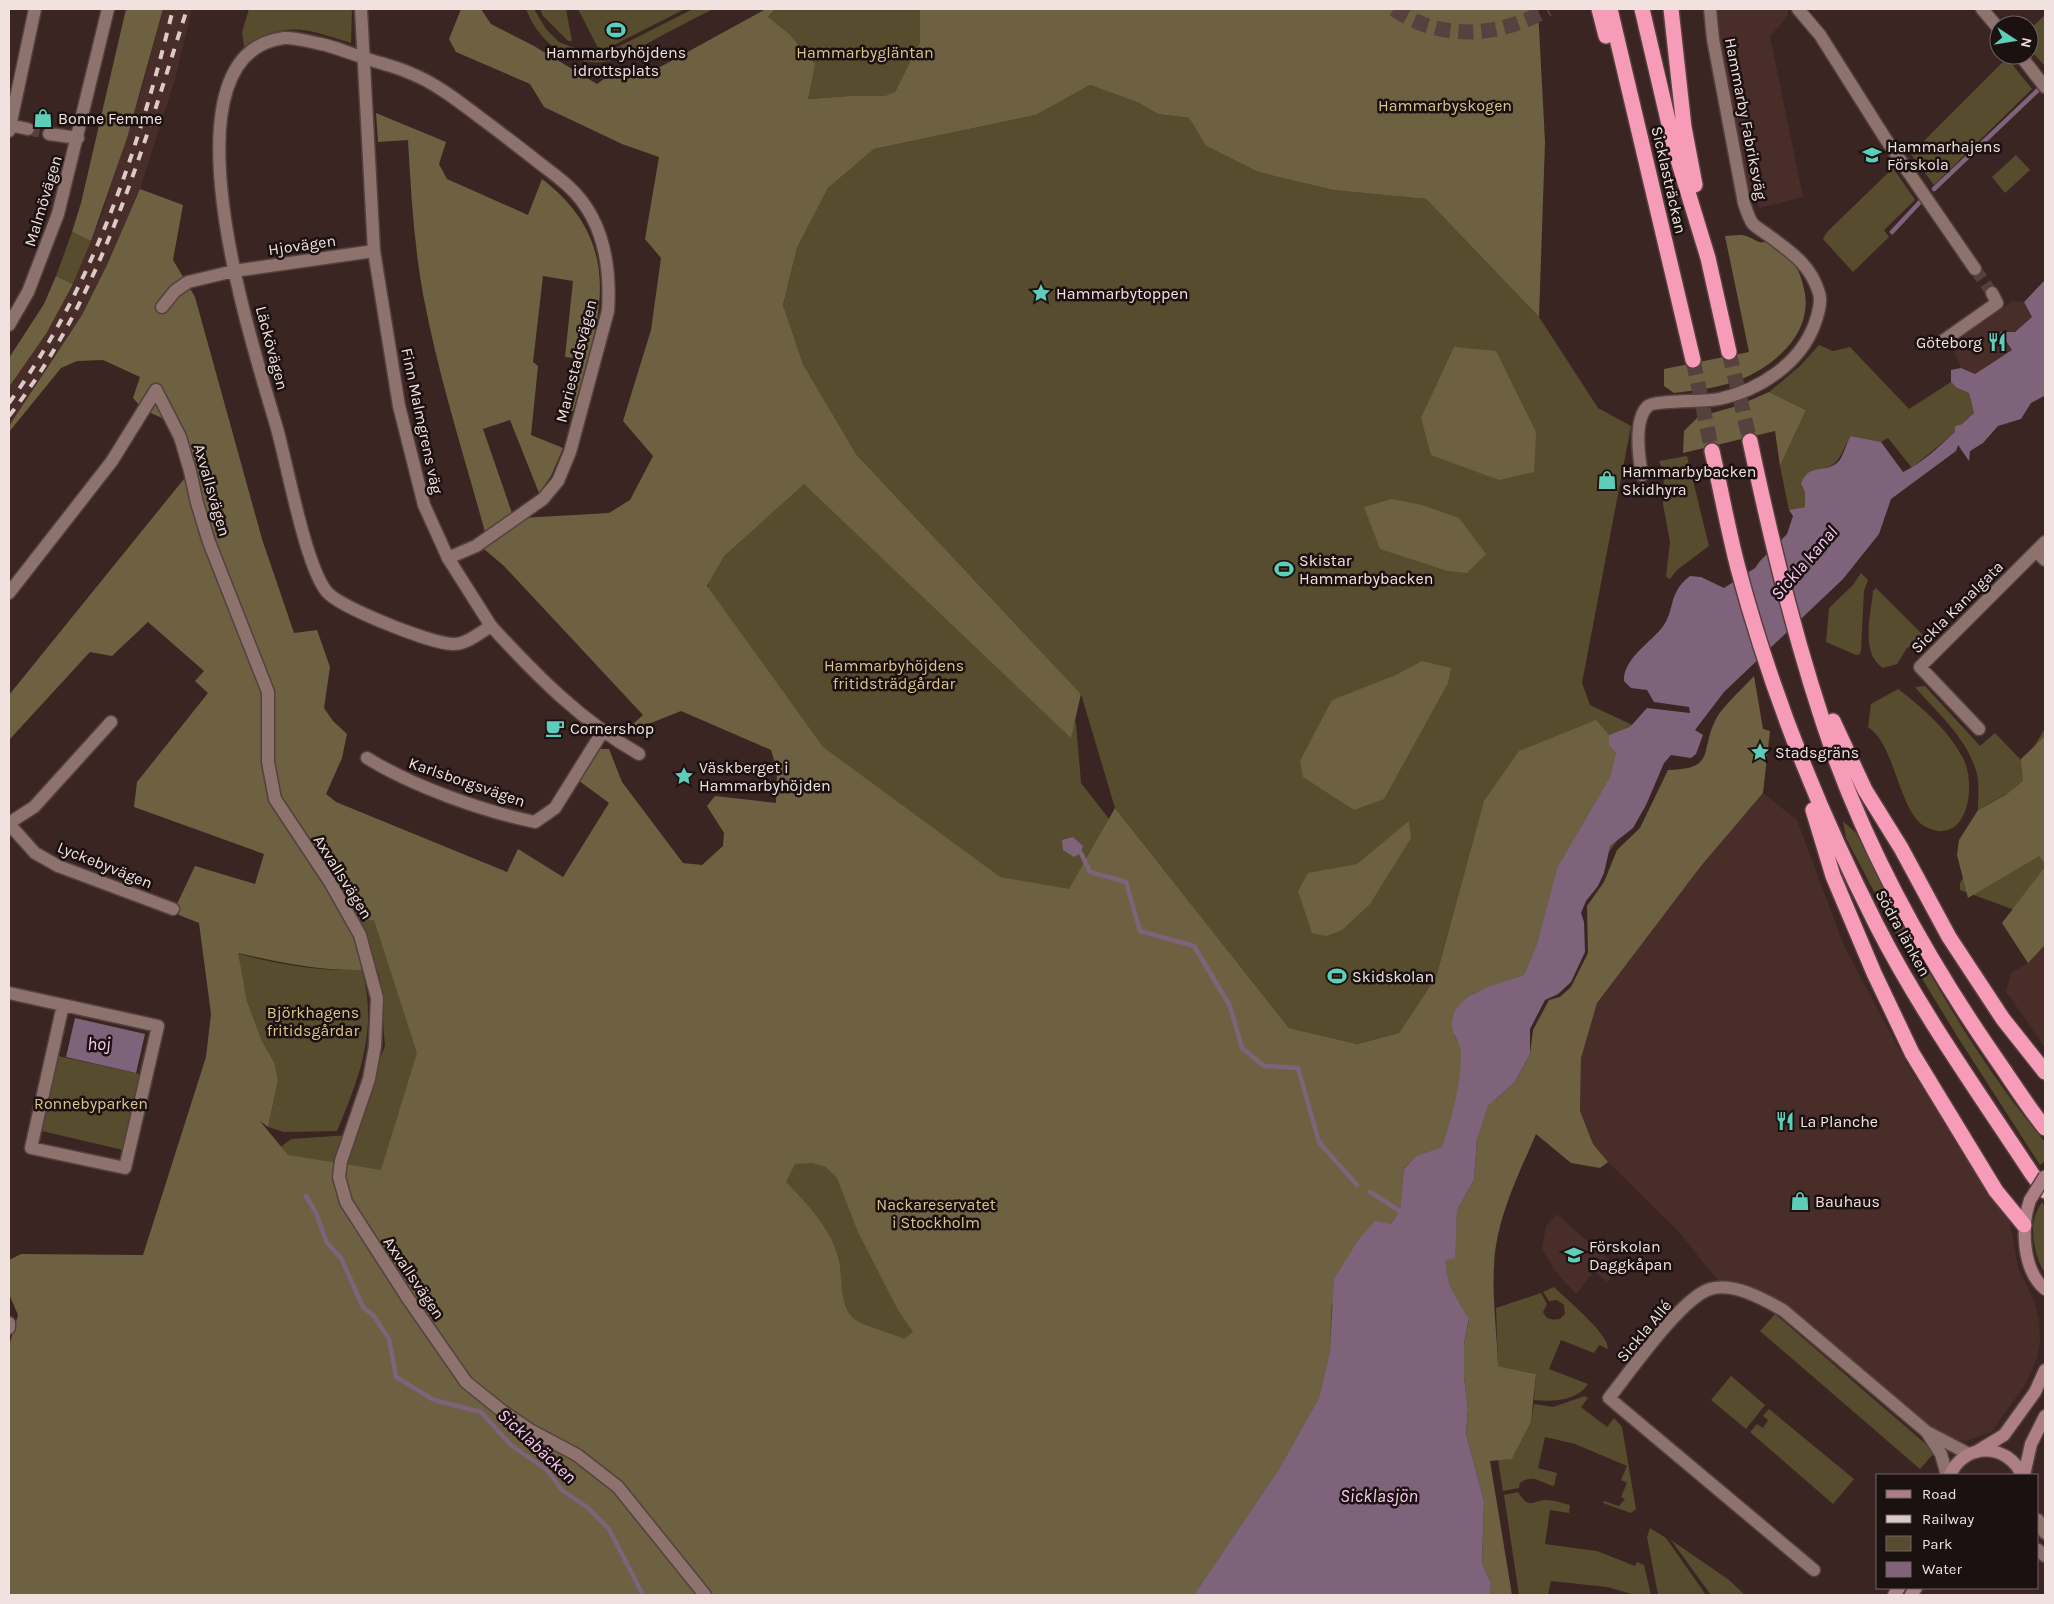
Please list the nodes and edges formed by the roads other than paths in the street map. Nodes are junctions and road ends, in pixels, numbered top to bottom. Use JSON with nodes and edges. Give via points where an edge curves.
{"nodes":[{"id":1,"x":35,"y":9,"type":"edge"},
{"id":2,"x":108,"y":9,"type":"edge"},
{"id":3,"x":361,"y":9,"type":"edge"},
{"id":4,"x":1599,"y":9,"type":"edge"},
{"id":5,"x":1610,"y":9,"type":"edge"},
{"id":6,"x":1642,"y":9,"type":"edge"},
{"id":7,"x":1672,"y":9,"type":"edge"},
{"id":8,"x":1710,"y":9,"type":"edge"},
{"id":9,"x":1798,"y":9,"type":"edge"},
{"id":10,"x":362,"y":58,"type":"junction"},
{"id":11,"x":2028,"y":65,"type":"edge"},
{"id":12,"x":2045,"y":87,"type":"edge"},
{"id":13,"x":1629,"y":90,"type":"junction"},
{"id":14,"x":9,"y":127,"type":"edge"},
{"id":15,"x":28,"y":129,"type":"tunnel mouth"},
{"id":16,"x":49,"y":134,"type":"tunnel mouth"},
{"id":17,"x":78,"y":138,"type":"junction"},
{"id":18,"x":374,"y":251,"type":"junction"},
{"id":19,"x":1708,"y":258,"type":"junction"},
{"id":20,"x":1975,"y":269,"type":"tunnel mouth"},
{"id":21,"x":234,"y":271,"type":"junction"},
{"id":22,"x":1992,"y":293,"type":"dead end"},
{"id":23,"x":162,"y":307,"type":"dead end"},
{"id":24,"x":9,"y":325,"type":"edge"},
{"id":25,"x":1940,"y":343,"type":"dead end"},
{"id":26,"x":1729,"y":352,"type":"tunnel mouth"},
{"id":27,"x":1693,"y":360,"type":"tunnel mouth"},
{"id":28,"x":1750,"y":441,"type":"tunnel mouth"},
{"id":29,"x":1712,"y":451,"type":"tunnel mouth"},
{"id":30,"x":1642,"y":476,"type":"dead end"},
{"id":31,"x":2042,"y":551,"type":"edge"},
{"id":32,"x":448,"y":558,"type":"junction"},
{"id":33,"x":9,"y":593,"type":"edge"},
{"id":34,"x":491,"y":626,"type":"junction"},
{"id":35,"x":1801,"y":648,"type":"junction"},
{"id":36,"x":1786,"y":720,"type":"junction"},
{"id":37,"x":111,"y":722,"type":"dead end"},
{"id":38,"x":1979,"y":729,"type":"dead end"},
{"id":39,"x":603,"y":731,"type":"junction"},
{"id":40,"x":639,"y":754,"type":"dead end"},
{"id":41,"x":367,"y":758,"type":"dead end"},
{"id":42,"x":9,"y":824,"type":"edge"},
{"id":43,"x":173,"y":909,"type":"dead end"},
{"id":44,"x":9,"y":993,"type":"edge"},
{"id":45,"x":63,"y":1005,"type":"junction"},
{"id":46,"x":2045,"y":1072,"type":"edge"},
{"id":47,"x":2045,"y":1128,"type":"edge"},
{"id":48,"x":2045,"y":1176,"type":"edge"},
{"id":49,"x":2045,"y":1191,"type":"edge"},
{"id":50,"x":2024,"y":1225,"type":"junction"},
{"id":51,"x":2044,"y":1291,"type":"edge"},
{"id":52,"x":9,"y":1323,"type":"edge"},
{"id":53,"x":9,"y":1328,"type":"edge"},
{"id":54,"x":2045,"y":1370,"type":"edge"},
{"id":55,"x":2045,"y":1416,"type":"edge"},
{"id":56,"x":1927,"y":1432,"type":"junction"},
{"id":57,"x":1972,"y":1453,"type":"junction"},
{"id":58,"x":1949,"y":1474,"type":"edge"},
{"id":59,"x":1950,"y":1474,"type":"edge"},
{"id":60,"x":2022,"y":1474,"type":"edge"},
{"id":61,"x":2023,"y":1474,"type":"edge"},
{"id":62,"x":2039,"y":1522,"type":"edge"},
{"id":63,"x":2045,"y":1533,"type":"edge"},
{"id":64,"x":1814,"y":1570,"type":"dead end"},
{"id":65,"x":705,"y":1595,"type":"edge"}],
"edges":[{"from":1,"to":14,"type":"street"},
{"from":2,"to":17,"type":"street","name":"Malmövägen"},
{"from":3,"to":10,"type":"street","name":"Finn Malmgrens väg"},
{"from":4,"to":13,"type":"highway","via":[[1610,51]]},
{"from":5,"to":13,"type":"highway","name":"Sicklasträckan"},
{"from":6,"to":19,"type":"highway","name":"Sicklasträckan","via":[[1676,150]]},
{"from":7,"to":19,"type":"highway","via":[[1684,126]]},
{"from":8,"to":30,"type":"street","name":"Hammarby Fabriksväg","via":[[1744,203],[1753,224],[1801,259],[1813,276],[1820,296],[1818,314],[1810,338],[1791,360],[1764,382],[1718,399],[1654,402],[1647,407],[1637,443]]},
{"from":9,"to":20,"type":"street","via":[[1820,36]]},
{"from":10,"to":18,"type":"street","name":"Finn Malmgrens väg"},
{"from":10,"to":21,"type":"street","name":"Läckövägen","via":[[339,48],[286,38],[249,53],[230,79],[221,110],[219,158],[223,209]]},
{"from":10,"to":32,"type":"street","name":"Mariestadsvägen","via":[[410,72],[433,84],[568,186],[586,207],[601,235],[606,258],[610,286],[608,311],[570,452],[558,481],[543,499],[492,535]]},
{"from":11,"to":12,"type":"street"},
{"from":13,"to":27,"type":"highway","name":"Sicklasträckan"},
{"from":14,"to":15,"type":"street"},
{"from":16,"to":17,"type":"street","name":"Malmövägen"},
{"from":17,"to":24,"type":"street","name":"Malmövägen","via":[[46,250]]},
{"from":18,"to":21,"type":"street","name":"Hjovägen"},
{"from":18,"to":32,"type":"street","name":"Finn Malmgrens väg","via":[[399,406],[424,506]]},
{"from":19,"to":26,"type":"highway","name":"Sicklasträckan"},
{"from":21,"to":23,"type":"street","via":[[188,282],[175,291]]},
{"from":21,"to":34,"type":"street","name":"Läckövägen","via":[[308,551],[327,592],[356,610],[437,642],[456,645]]},
{"from":22,"to":25,"type":"street","via":[[1998,303]]},
{"from":28,"to":35,"type":"highway","via":[[1771,540]]},
{"from":29,"to":36,"type":"highway","name":"Södra länken","via":[[1738,568]]},
{"from":31,"to":38,"type":"street","name":"Sickla Kanalgata","via":[[1920,667]]},
{"from":32,"to":34,"type":"street","name":"Finn Malmgrens väg"},
{"from":33,"to":65,"type":"street","name":"Axvallsvägen","via":[[112,461],[156,390],[180,437],[209,542],[268,692],[268,762],[275,799],[330,882],[360,935],[377,998],[375,1046],[368,1079],[341,1161],[339,1177],[346,1202],[466,1382],[502,1411],[577,1455],[618,1487]]},
{"from":34,"to":39,"type":"street","name":"Finn Malmgrens väg","via":[[543,681]]},
{"from":35,"to":46,"type":"highway","via":[[1852,764],[1950,937],[2003,1019]]},
{"from":35,"to":47,"type":"highway","name":"Södra länken","via":[[1836,760],[1897,897],[1942,977]]},
{"from":36,"to":49,"type":"highway","name":"Södra länken","via":[[1833,835],[1878,928],[1922,1003]]},
{"from":36,"to":50,"type":"highway","via":[[1833,876],[1878,982],[1912,1052],[1996,1191]]},
{"from":37,"to":42,"type":"street","name":"Lyckebyvägen","via":[[34,807]]},
{"from":39,"to":40,"type":"street","name":"Finn Malmgrens väg"},
{"from":39,"to":41,"type":"street","name":"Karlsborgsvägen","via":[[555,808],[535,822],[449,796],[390,772]]},
{"from":42,"to":43,"type":"street","name":"Lyckebyvägen","via":[[35,853],[58,866]]},
{"from":44,"to":45,"type":"street"},
{"from":45,"to":45,"type":"street","via":[[31,1148],[125,1168],[158,1026]]},
{"from":48,"to":50,"type":"main road","bridge":true,"via":[[2030,1200]]},
{"from":50,"to":51,"type":"main road","via":[[2027,1257]]},
{"from":52,"to":53,"type":"street"},
{"from":54,"to":57,"type":"main road","via":[[2035,1392],[2004,1435]]},
{"from":55,"to":61,"type":"main road","via":[[2031,1444]]},
{"from":56,"to":57,"type":"street","name":"Sickla Allé"},
{"from":56,"to":58,"type":"street","name":"Sickla Allé"},
{"from":56,"to":64,"type":"street","name":"Sickla Allé","via":[[1783,1310],[1762,1298],[1732,1289],[1711,1289],[1681,1311],[1661,1334],[1609,1398]]},
{"from":57,"to":59,"type":"main road"},
{"from":57,"to":60,"type":"main road","via":[[1992,1450],[2006,1456]]},
{"from":62,"to":63,"type":"street"}]}
